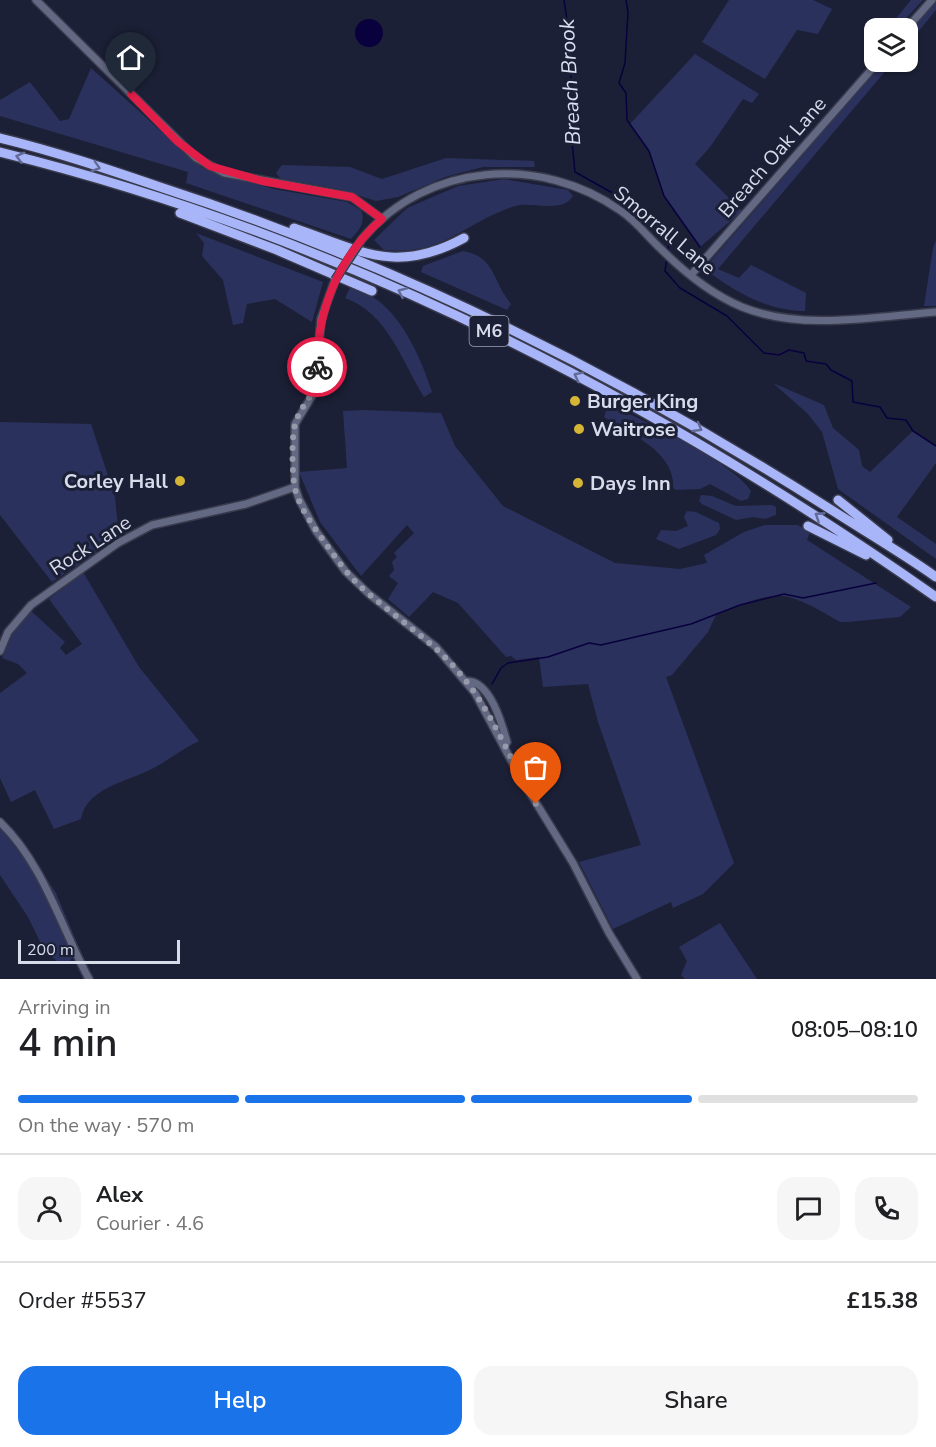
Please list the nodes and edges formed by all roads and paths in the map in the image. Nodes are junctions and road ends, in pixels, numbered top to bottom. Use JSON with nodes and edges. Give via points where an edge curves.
{"nodes":[{"id":1,"x":36,"y":0,"type":"edge"},
{"id":2,"x":932,"y":0,"type":"edge"},
{"id":3,"x":916,"y":18,"type":"edge"},
{"id":4,"x":869,"y":72,"type":"edge"},
{"id":5,"x":0,"y":138,"type":"edge"},
{"id":6,"x":0,"y":152,"type":"edge"},
{"id":7,"x":46,"y":164,"type":"junction"},
{"id":8,"x":211,"y":203,"type":"junction"},
{"id":9,"x":382,"y":219,"type":"junction"},
{"id":10,"x":464,"y":238,"type":"dead end"},
{"id":11,"x":691,"y":275,"type":"junction"},
{"id":12,"x":372,"y":291,"type":"dead end"},
{"id":13,"x":936,"y":312,"type":"edge"},
{"id":14,"x":295,"y":487,"type":"junction"},
{"id":15,"x":838,"y":500,"type":"dead end"},
{"id":16,"x":808,"y":526,"type":"dead end"},
{"id":17,"x":920,"y":565,"type":"junction"},
{"id":18,"x":906,"y":576,"type":"junction"},
{"id":19,"x":936,"y":577,"type":"edge"},
{"id":20,"x":936,"y":597,"type":"edge"},
{"id":21,"x":0,"y":651,"type":"edge"},
{"id":22,"x":0,"y":822,"type":"edge"},
{"id":23,"x":89,"y":979,"type":"edge"},
{"id":24,"x":637,"y":979,"type":"edge"}],
"edges":[{"from":1,"to":9,"type":"street","via":[[196,158],[224,172],[352,197]]},
{"from":2,"to":3,"type":"street"},
{"from":4,"to":11,"type":"street","name":"Breach Oak Lane"},
{"from":5,"to":8,"type":"highway","number":"M6","one_way":true},
{"from":7,"to":6,"type":"highway","number":"M6","one_way":true},
{"from":7,"to":12,"type":"highway","via":[[247,238]]},
{"from":18,"to":7,"type":"highway","number":"M6","one_way":true,"via":[[694,439],[482,328],[276,240]]},
{"from":8,"to":10,"type":"highway","via":[[386,257],[414,258],[439,252]]},
{"from":8,"to":17,"type":"highway","number":"M6","one_way":true,"via":[[374,266],[537,341],[699,428]]},
{"from":9,"to":11,"type":"street","name":"Smorrall Lane","via":[[410,198],[443,183],[482,174],[542,177],[600,196]]},
{"from":9,"to":14,"type":"street","name":"Smorrall Lane","bridge":true,"via":[[362,238],[335,280],[321,319],[315,391],[295,424]]},
{"from":11,"to":13,"type":"street","name":"Smorrall Lane","via":[[718,296],[783,318],[869,318]]},
{"from":14,"to":21,"type":"street","name":"Rock Lane","via":[[246,504],[152,525],[118,543],[31,605],[8,632]]},
{"from":14,"to":24,"type":"street","via":[[316,531],[346,572],[436,647],[483,705]]},
{"from":15,"to":17,"type":"highway"},
{"from":16,"to":18,"type":"highway"},
{"from":17,"to":19,"type":"highway","number":"M6"},
{"from":18,"to":20,"type":"highway","number":"M6"},
{"from":22,"to":23,"type":"street","via":[[39,875]]}]}
